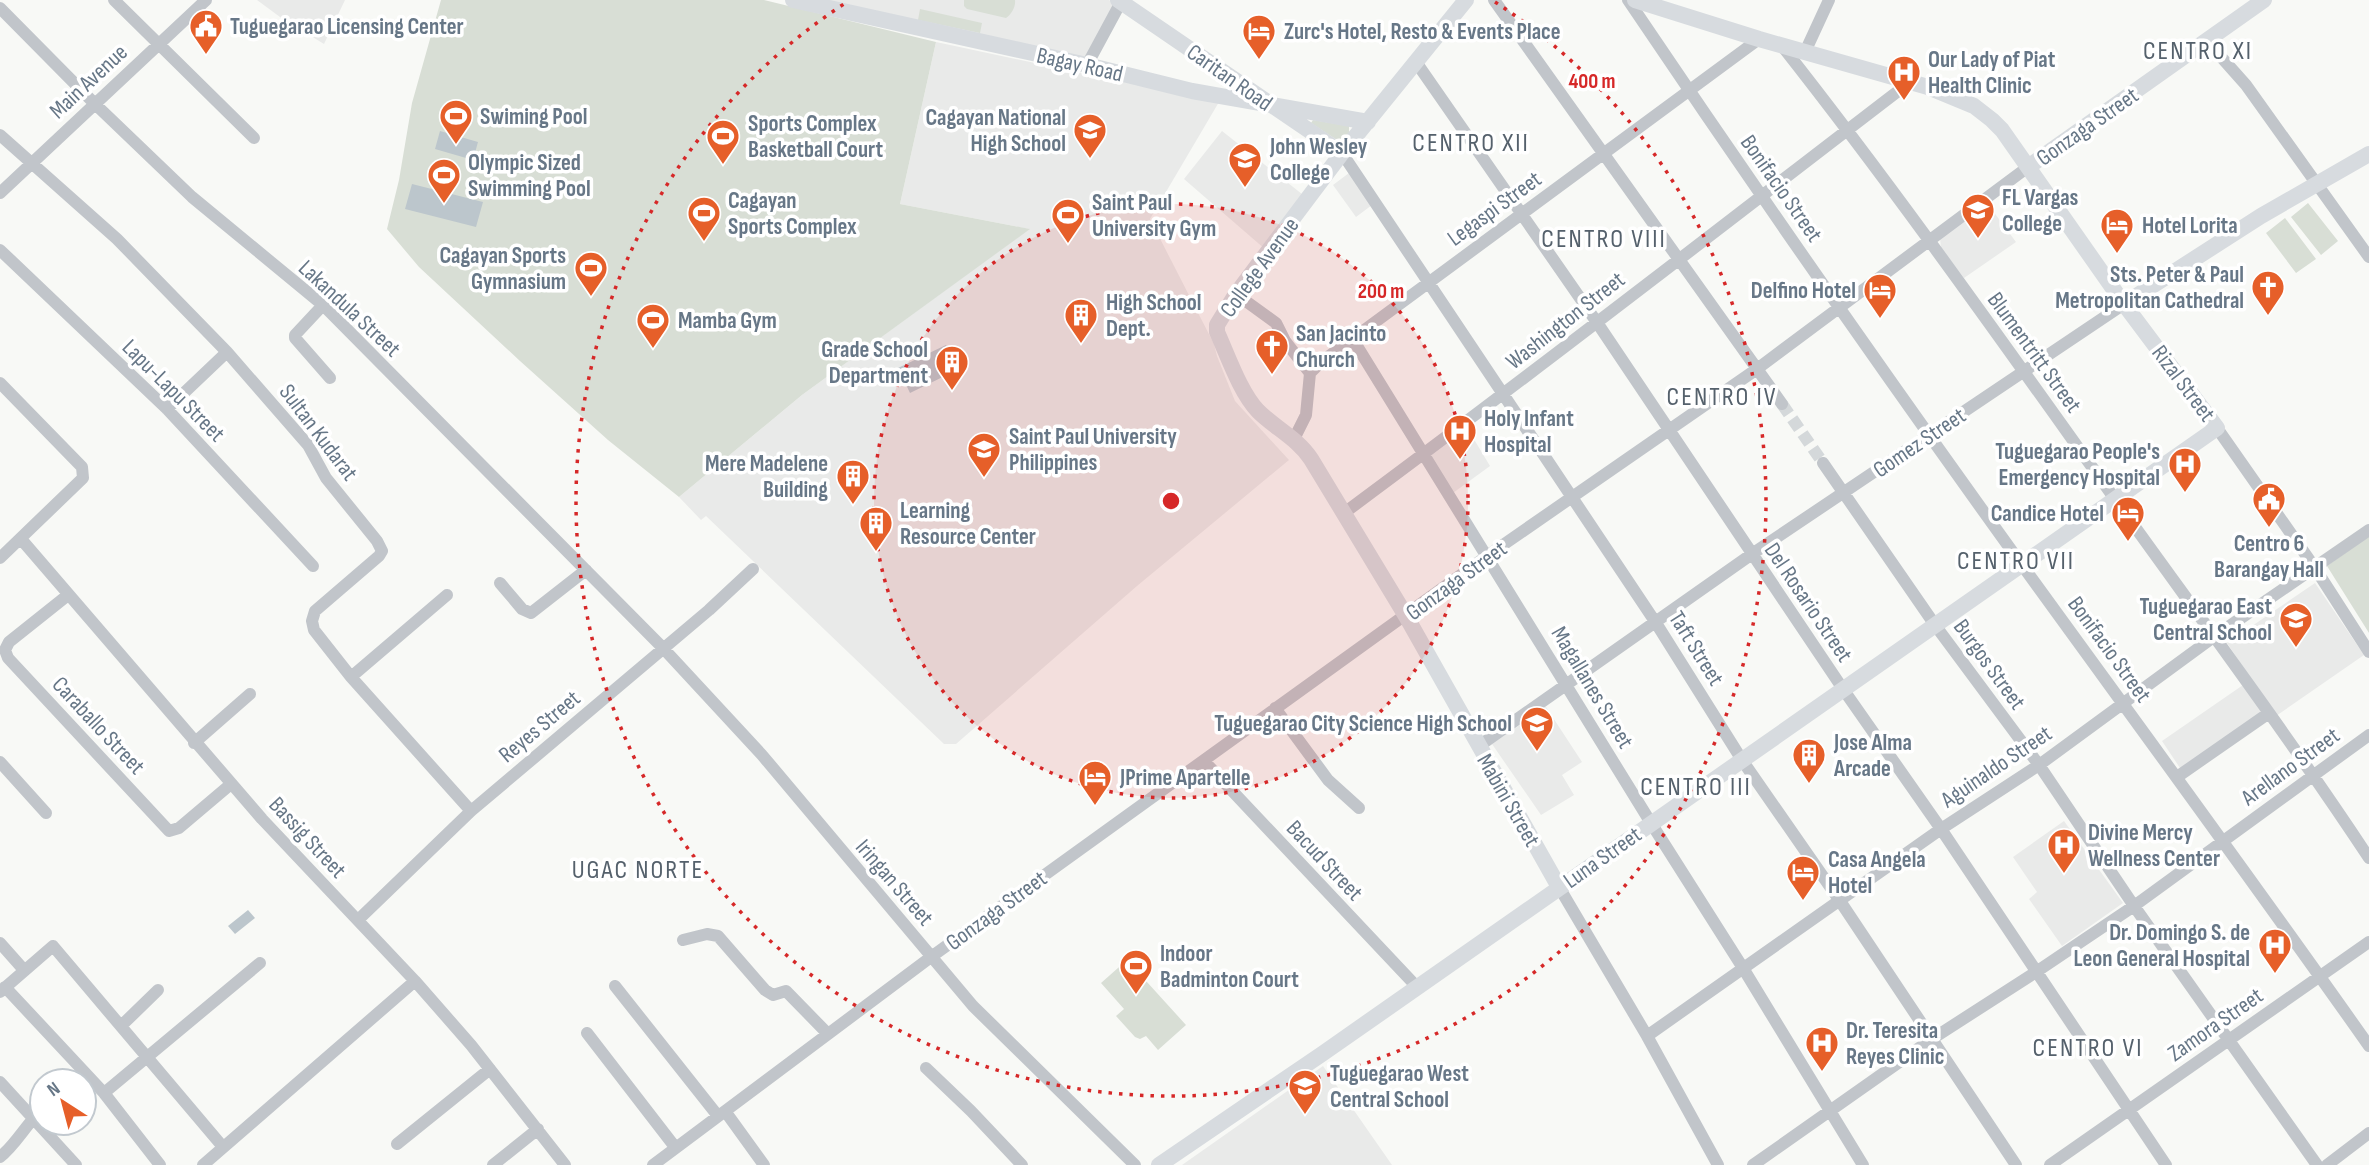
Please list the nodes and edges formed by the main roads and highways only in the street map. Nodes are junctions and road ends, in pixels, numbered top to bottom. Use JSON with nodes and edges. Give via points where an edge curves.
{"nodes":[{"id":1,"x":793,"y":0,"type":"edge"},
{"id":2,"x":1466,"y":0,"type":"edge"},
{"id":3,"x":1635,"y":0,"type":"edge"},
{"id":4,"x":2264,"y":0,"type":"edge"},
{"id":5,"x":1120,"y":1,"type":"edge"},
{"id":6,"x":1267,"y":104,"type":"junction"},
{"id":7,"x":1368,"y":122,"type":"junction"},
{"id":8,"x":1342,"y":153,"type":"junction"},
{"id":9,"x":2369,"y":154,"type":"edge"},
{"id":10,"x":2028,"y":167,"type":"junction"},
{"id":11,"x":2124,"y":304,"type":"junction"},
{"id":12,"x":2217,"y":428,"type":"joint"},
{"id":13,"x":1294,"y":439,"type":"joint"},
{"id":14,"x":1559,"y":887,"type":"junction"},
{"id":15,"x":1159,"y":1165,"type":"edge"}],
"edges":[{"from":1,"to":6,"type":"main road","name":"Bagay Road"},
{"from":2,"to":7,"type":"main road","name":"College Avenue"},
{"from":3,"to":10,"type":"main road","name":"Rizal Street","via":[[1963,100],[2002,130]]},
{"from":4,"to":10,"type":"main road","name":"Gonzaga Street"},
{"from":5,"to":6,"type":"main road","name":"Caritan Road"},
{"from":6,"to":7,"type":"main road","name":"Bagay Road"},
{"from":6,"to":8,"type":"main road","name":"Caritan Road"},
{"from":7,"to":8,"type":"main road","name":"College Avenue"},
{"from":8,"to":13,"type":"main road","name":"College Avenue","via":[[1217,325],[1250,401]]},
{"from":9,"to":11,"type":"main road","name":"Gomez Street"},
{"from":10,"to":11,"type":"main road","name":"Rizal Street"},
{"from":11,"to":12,"type":"main road","name":"Rizal Street"},
{"from":12,"to":14,"type":"main road","name":"Luna Street"},
{"from":13,"to":14,"type":"main road","name":"Mabini Street","via":[[1311,459],[1406,616]]},
{"from":14,"to":15,"type":"main road","name":"Luna Street"}]}
